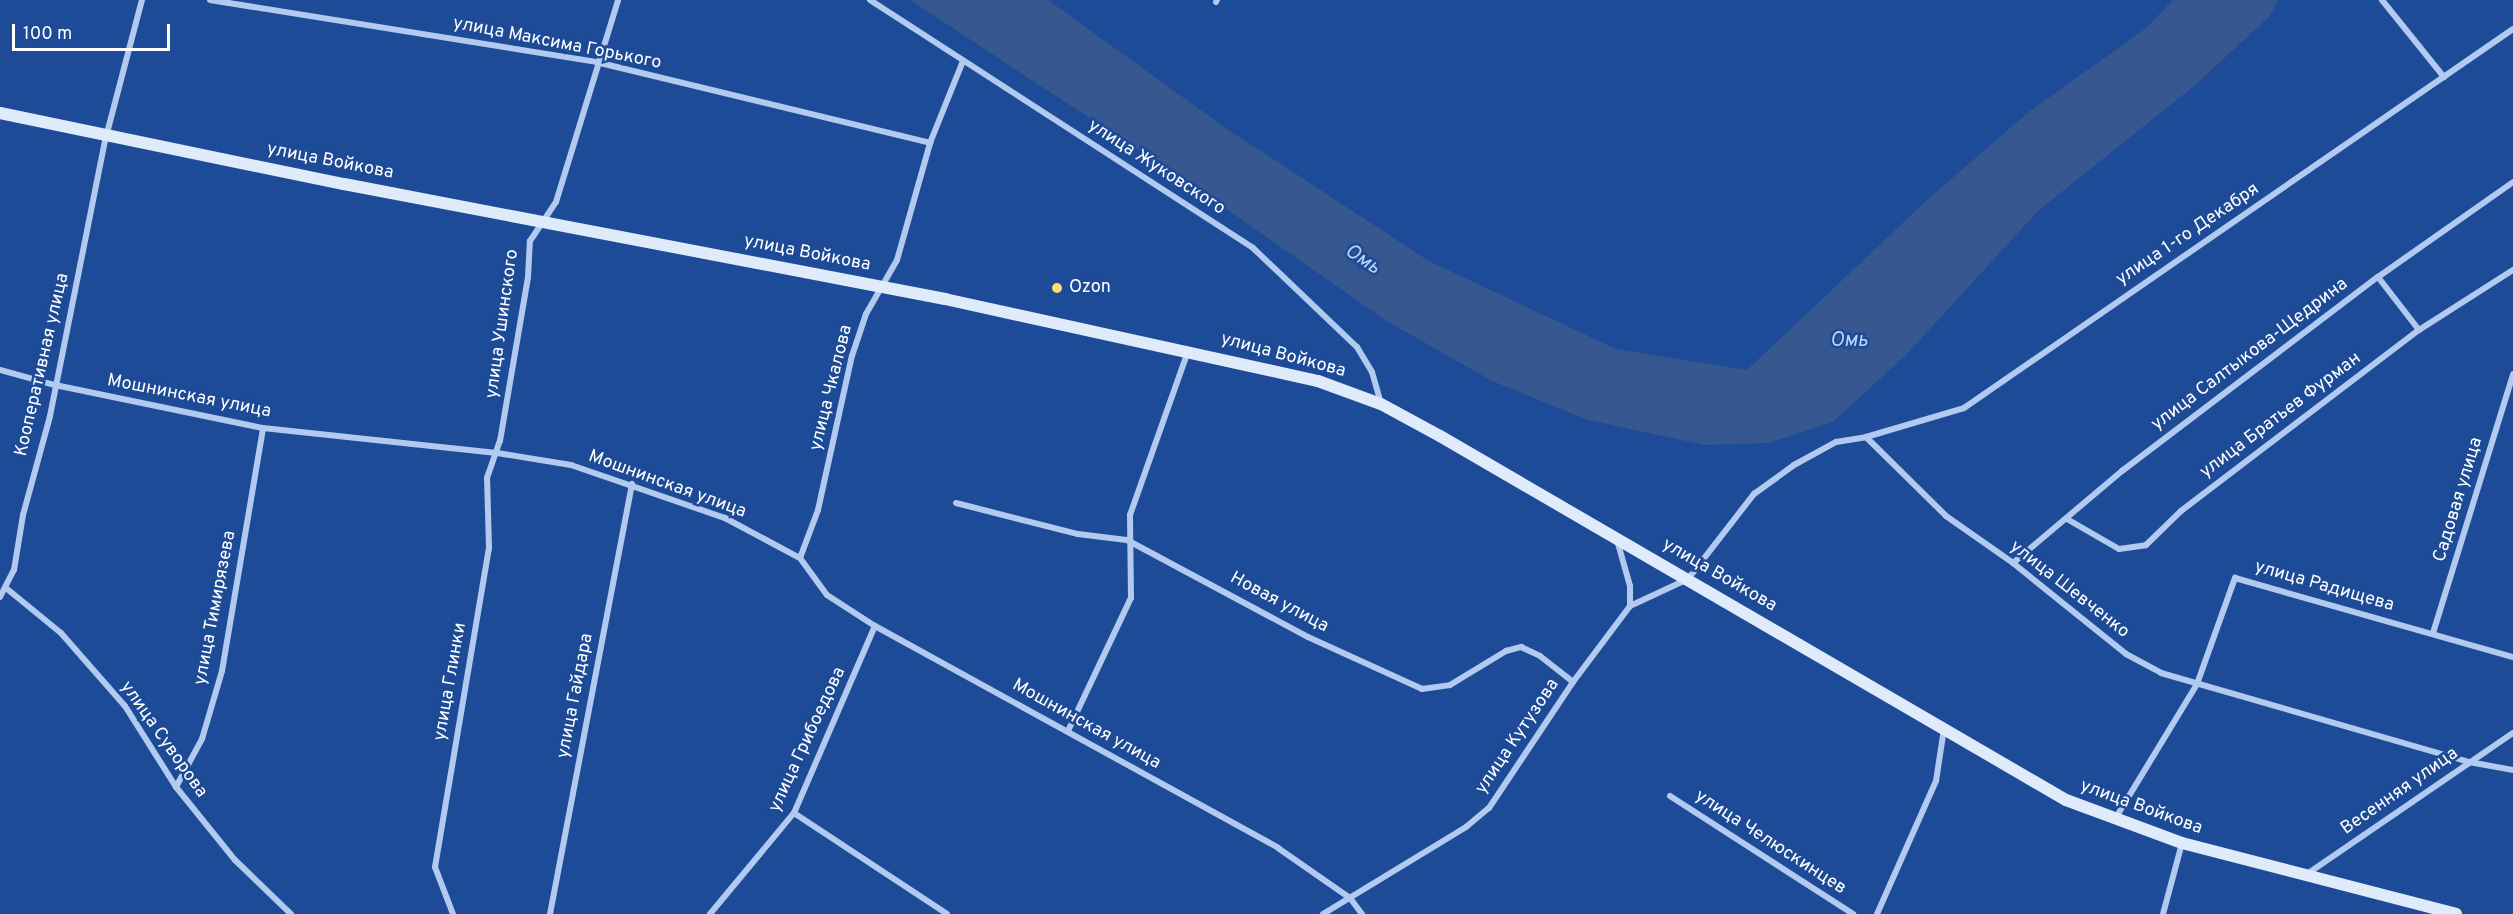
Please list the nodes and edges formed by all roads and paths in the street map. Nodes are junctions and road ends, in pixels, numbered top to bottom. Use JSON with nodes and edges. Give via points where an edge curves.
{"nodes":[{"id":1,"x":142,"y":0,"type":"edge"},
{"id":2,"x":210,"y":0,"type":"edge"},
{"id":3,"x":618,"y":0,"type":"edge"},
{"id":4,"x":870,"y":0,"type":"edge"},
{"id":5,"x":2382,"y":0,"type":"edge"},
{"id":6,"x":2513,"y":29,"type":"edge"},
{"id":7,"x":963,"y":61,"type":"junction"},
{"id":8,"x":596,"y":62,"type":"junction"},
{"id":9,"x":2444,"y":77,"type":"junction"},
{"id":10,"x":0,"y":113,"type":"edge"},
{"id":11,"x":106,"y":137,"type":"junction"},
{"id":12,"x":930,"y":143,"type":"junction"},
{"id":13,"x":2513,"y":182,"type":"edge"},
{"id":14,"x":546,"y":222,"type":"junction"},
{"id":15,"x":2513,"y":270,"type":"edge"},
{"id":16,"x":2378,"y":277,"type":"junction"},
{"id":17,"x":884,"y":287,"type":"junction"},
{"id":18,"x":2419,"y":330,"type":"junction"},
{"id":19,"x":1188,"y":351,"type":"junction"},
{"id":20,"x":0,"y":370,"type":"edge"},
{"id":21,"x":2513,"y":374,"type":"edge"},
{"id":22,"x":55,"y":385,"type":"junction"},
{"id":23,"x":1381,"y":404,"type":"junction"},
{"id":24,"x":263,"y":428,"type":"junction"},
{"id":25,"x":1866,"y":437,"type":"junction"},
{"id":26,"x":497,"y":453,"type":"junction"},
{"id":27,"x":632,"y":484,"type":"junction"},
{"id":28,"x":956,"y":503,"type":"dead end"},
{"id":29,"x":2067,"y":519,"type":"junction"},
{"id":30,"x":1617,"y":538,"type":"junction"},
{"id":31,"x":1127,"y":540,"type":"junction"},
{"id":32,"x":800,"y":558,"type":"junction"},
{"id":33,"x":2013,"y":563,"type":"junction"},
{"id":34,"x":1688,"y":579,"type":"junction"},
{"id":35,"x":6,"y":588,"type":"junction"},
{"id":36,"x":0,"y":597,"type":"edge"},
{"id":37,"x":1630,"y":606,"type":"junction"},
{"id":38,"x":875,"y":626,"type":"junction"},
{"id":39,"x":2433,"y":633,"type":"junction"},
{"id":40,"x":2513,"y":657,"type":"edge"},
{"id":41,"x":1573,"y":682,"type":"junction"},
{"id":42,"x":2197,"y":684,"type":"junction"},
{"id":43,"x":1944,"y":728,"type":"junction"},
{"id":44,"x":1068,"y":731,"type":"junction"},
{"id":45,"x":2513,"y":733,"type":"edge"},
{"id":46,"x":2469,"y":762,"type":"junction"},
{"id":47,"x":2513,"y":770,"type":"edge"},
{"id":48,"x":176,"y":787,"type":"junction"},
{"id":49,"x":1670,"y":796,"type":"dead end"},
{"id":50,"x":794,"y":813,"type":"junction"},
{"id":51,"x":2114,"y":820,"type":"junction"},
{"id":52,"x":2182,"y":843,"type":"junction"},
{"id":53,"x":2304,"y":876,"type":"junction"},
{"id":54,"x":1350,"y":898,"type":"junction"},
{"id":55,"x":291,"y":914,"type":"edge"},
{"id":56,"x":453,"y":914,"type":"edge"},
{"id":57,"x":550,"y":914,"type":"edge"},
{"id":58,"x":710,"y":914,"type":"edge"},
{"id":59,"x":947,"y":914,"type":"edge"},
{"id":60,"x":1323,"y":914,"type":"edge"},
{"id":61,"x":1362,"y":914,"type":"edge"},
{"id":62,"x":1853,"y":914,"type":"edge"},
{"id":63,"x":1877,"y":914,"type":"edge"},
{"id":64,"x":2163,"y":914,"type":"edge"},
{"id":65,"x":2456,"y":914,"type":"edge"}],
"edges":[{"from":1,"to":11,"type":"street","name":"Кооперативная улица"},
{"from":2,"to":8,"type":"street","name":"улица Максима Горького"},
{"from":3,"to":8,"type":"street","name":"улица Ушинского"},
{"from":4,"to":7,"type":"street","name":"улица Жуковского"},
{"from":5,"to":9,"type":"street"},
{"from":6,"to":9,"type":"street","name":"улица 1-го Декабря"},
{"from":7,"to":12,"type":"street","name":"улица Чкалова"},
{"from":7,"to":23,"type":"street","name":"улица Жуковского","via":[[1253,249],[1357,347],[1372,372]]},
{"from":8,"to":12,"type":"street","name":"улица Максима Горького"},
{"from":8,"to":14,"type":"street","name":"улица Ушинского","via":[[556,202]]},
{"from":9,"to":25,"type":"street","name":"улица 1-го Декабря","via":[[1964,408]]},
{"from":10,"to":11,"type":"main road","name":"улица Войкова"},
{"from":11,"to":14,"type":"main road","name":"улица Войкова"},
{"from":11,"to":22,"type":"street","name":"Кооперативная улица"},
{"from":12,"to":17,"type":"street","name":"улица Чкалова","via":[[897,260]]},
{"from":13,"to":16,"type":"street","name":"улица Салтыкова-Щедрина"},
{"from":14,"to":17,"type":"main road","name":"улица Войкова"},
{"from":14,"to":26,"type":"street","name":"улица Ушинского","via":[[530,241],[528,277]]},
{"from":15,"to":18,"type":"street","name":"улица Братьев Фурман"},
{"from":16,"to":18,"type":"street"},
{"from":16,"to":29,"type":"street","name":"улица Салтыкова-Щедрина","via":[[2122,471]]},
{"from":17,"to":19,"type":"main road","name":"улица Войкова"},
{"from":17,"to":32,"type":"street","name":"улица Чкалова","via":[[866,315],[852,356],[818,510]]},
{"from":18,"to":29,"type":"street","name":"улица Братьев Фурман","via":[[2181,511],[2146,545],[2119,549]]},
{"from":19,"to":23,"type":"main road","name":"улица Войкова","via":[[1318,381]]},
{"from":19,"to":31,"type":"street","via":[[1130,515]]},
{"from":20,"to":22,"type":"street","name":"Мошнинская улица"},
{"from":21,"to":39,"type":"street","name":"Садовая улица"},
{"from":22,"to":24,"type":"street","name":"Мошнинская улица"},
{"from":22,"to":35,"type":"street","name":"Кооперативная улица","via":[[23,515],[14,570]]},
{"from":23,"to":30,"type":"main road","name":"улица Войкова"},
{"from":24,"to":26,"type":"street","name":"Мошнинская улица"},
{"from":24,"to":48,"type":"street","name":"улица Тимирязева","via":[[222,671],[202,739]]},
{"from":25,"to":33,"type":"street","name":"улица Шевченко","via":[[1946,516]]},
{"from":25,"to":34,"type":"street","via":[[1836,442],[1794,465],[1754,494]]},
{"from":26,"to":27,"type":"street","name":"Мошнинская улица","via":[[571,465]]},
{"from":26,"to":56,"type":"street","name":"улица Глинки","via":[[487,478],[489,548],[435,867]]},
{"from":27,"to":32,"type":"street","name":"Мошнинская улица","via":[[725,518]]},
{"from":27,"to":57,"type":"street","name":"улица Гайдара"},
{"from":28,"to":31,"type":"street","name":"Новая улица","via":[[1078,534]]},
{"from":29,"to":33,"type":"street","name":"улица Салтыкова-Щедрина"},
{"from":30,"to":34,"type":"main road","name":"улица Войкова"},
{"from":30,"to":37,"type":"street","via":[[1630,586]]},
{"from":31,"to":41,"type":"street","name":"Новая улица","via":[[1308,637],[1422,689],[1450,685],[1506,651],[1521,648],[1540,656]]},
{"from":31,"to":44,"type":"street","via":[[1131,598]]},
{"from":32,"to":38,"type":"street","name":"Мошнинская улица","via":[[827,595]]},
{"from":33,"to":42,"type":"street","name":"улица Шевченко","via":[[2126,654],[2161,673]]},
{"from":34,"to":37,"type":"street","name":"улица Кутузова"},
{"from":34,"to":43,"type":"main road","name":"улица Войкова"},
{"from":35,"to":36,"type":"street","name":"Кооперативная улица"},
{"from":35,"to":48,"type":"street","name":"улица Суворова","via":[[61,633],[125,706]]},
{"from":37,"to":41,"type":"street","name":"улица Кутузова"},
{"from":38,"to":44,"type":"street","name":"Мошнинская улица"},
{"from":38,"to":50,"type":"street","name":"улица Грибоедова"},
{"from":39,"to":40,"type":"street","name":"улица Радищева"},
{"from":39,"to":42,"type":"street","name":"улица Радищева","via":[[2235,578]]},
{"from":41,"to":54,"type":"street","name":"улица Кутузова","via":[[1489,808]]},
{"from":42,"to":46,"type":"street","name":"улица Шевченко"},
{"from":42,"to":51,"type":"street"},
{"from":43,"to":51,"type":"main road","name":"улица Войкова","via":[[2066,800]]},
{"from":43,"to":63,"type":"street","via":[[1936,781]]},
{"from":44,"to":54,"type":"street","name":"Мошнинская улица","via":[[1278,848]]},
{"from":45,"to":46,"type":"street","name":"Весенняя улица"},
{"from":46,"to":47,"type":"street","name":"улица Шевченко"},
{"from":46,"to":53,"type":"street","name":"Весенняя улица"},
{"from":48,"to":55,"type":"street","name":"улица Суворова","via":[[235,860]]},
{"from":49,"to":62,"type":"street","name":"улица Челюскинцев"},
{"from":50,"to":58,"type":"street","name":"улица Грибоедова"},
{"from":50,"to":59,"type":"street"},
{"from":51,"to":52,"type":"main road","name":"улица Войкова"},
{"from":52,"to":53,"type":"main road","name":"улица Войкова"},
{"from":52,"to":64,"type":"street"},
{"from":53,"to":65,"type":"main road","name":"улица Войкова"},
{"from":54,"to":60,"type":"street","name":"улица Кутузова"},
{"from":54,"to":61,"type":"street","name":"Мошнинская улица"}]}
